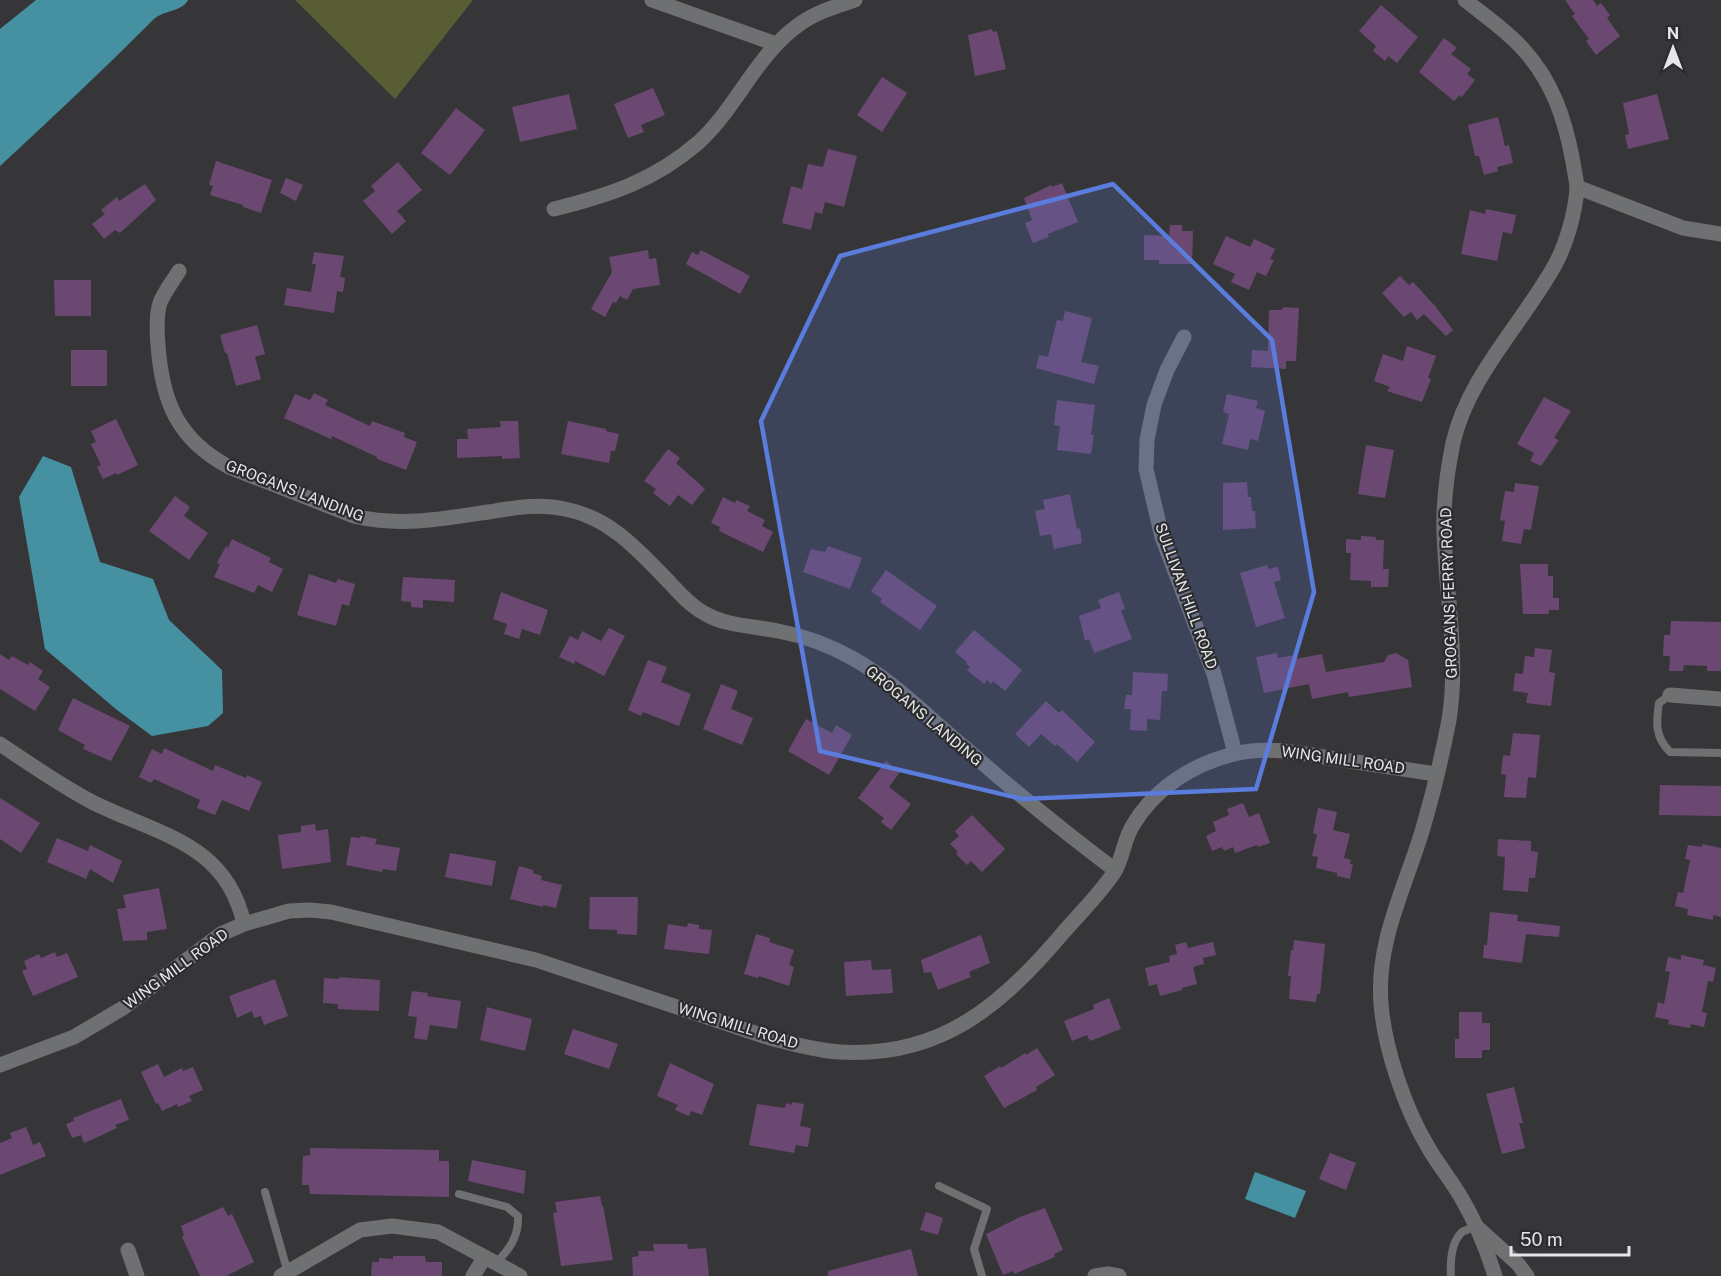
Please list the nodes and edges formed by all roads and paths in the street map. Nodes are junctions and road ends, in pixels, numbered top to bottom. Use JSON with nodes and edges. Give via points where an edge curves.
{"nodes":[{"id":1,"x":652,"y":0,"type":"edge"},
{"id":2,"x":855,"y":0,"type":"edge"},
{"id":3,"x":1465,"y":0,"type":"edge"},
{"id":4,"x":776,"y":44,"type":"junction"},
{"id":5,"x":1577,"y":187,"type":"junction"},
{"id":6,"x":554,"y":209,"type":"dead end"},
{"id":7,"x":1721,"y":234,"type":"edge"},
{"id":8,"x":179,"y":271,"type":"dead end"},
{"id":9,"x":1184,"y":337,"type":"dead end"},
{"id":10,"x":1670,"y":695,"type":"joint"},
{"id":11,"x":1721,"y":699,"type":"edge"},
{"id":12,"x":0,"y":744,"type":"edge"},
{"id":13,"x":1234,"y":753,"type":"junction"},
{"id":14,"x":1721,"y":753,"type":"edge"},
{"id":15,"x":1436,"y":774,"type":"junction"},
{"id":16,"x":1115,"y":870,"type":"junction"},
{"id":17,"x":244,"y":924,"type":"junction"},
{"id":18,"x":0,"y":1065,"type":"edge"},
{"id":19,"x":939,"y":1186,"type":"dead end"},
{"id":20,"x":265,"y":1192,"type":"dead end"},
{"id":21,"x":459,"y":1194,"type":"dead end"},
{"id":22,"x":1477,"y":1226,"type":"junction"},
{"id":23,"x":128,"y":1250,"type":"dead end"},
{"id":24,"x":490,"y":1261,"type":"junction"},
{"id":25,"x":285,"y":1274,"type":"edge"},
{"id":26,"x":137,"y":1276,"type":"edge"},
{"id":27,"x":473,"y":1276,"type":"edge"},
{"id":28,"x":520,"y":1276,"type":"edge"},
{"id":29,"x":982,"y":1276,"type":"edge"},
{"id":30,"x":1095,"y":1276,"type":"edge"},
{"id":31,"x":1119,"y":1276,"type":"edge"},
{"id":32,"x":1451,"y":1276,"type":"edge"},
{"id":33,"x":1495,"y":1276,"type":"edge"},
{"id":34,"x":1527,"y":1276,"type":"edge"}],
"edges":[{"from":1,"to":4,"type":"street"},
{"from":2,"to":4,"type":"street","via":[[822,11]]},
{"from":3,"to":5,"type":"street","name":"GROGANS FERRY ROAD","via":[[1506,33],[1538,68],[1566,127]]},
{"from":4,"to":6,"type":"street","via":[[722,118],[670,164],[604,196]]},
{"from":5,"to":7,"type":"street","via":[[1683,228]]},
{"from":5,"to":15,"type":"street","name":"GROGANS FERRY ROAD","via":[[1557,261],[1473,390],[1454,440],[1446,484],[1444,530],[1453,686]]},
{"from":8,"to":16,"type":"street","name":"GROGANS LANDING","via":[[159,304],[159,365],[176,420],[211,457],[343,512],[375,521],[424,522],[533,505],[565,508],[593,518],[628,540],[704,614],[808,639],[856,660],[909,700],[1041,814]]},
{"from":9,"to":13,"type":"street","name":"SULLIVAN HILL ROAD","via":[[1154,405],[1146,440],[1146,469],[1162,537],[1214,674]]},
{"from":10,"to":11,"type":"street"},
{"from":10,"to":14,"type":"lane","via":[[1659,704],[1657,731],[1661,743],[1670,752]]},
{"from":12,"to":17,"type":"street","via":[[92,802],[205,856],[232,888]]},
{"from":13,"to":15,"type":"street","name":"WING MILL ROAD","via":[[1281,750]]},
{"from":13,"to":16,"type":"street","name":"WING MILL ROAD","via":[[1181,774],[1154,796],[1132,825]]},
{"from":15,"to":22,"type":"street","name":"GROGANS FERRY ROAD","via":[[1424,827],[1387,936],[1381,969],[1381,1003],[1388,1047],[1408,1106],[1427,1146]]},
{"from":16,"to":17,"type":"street","name":"WING MILL ROAD","via":[[1005,994],[944,1034],[908,1047],[872,1053],[792,1044],[536,960],[332,912],[289,911]]},
{"from":17,"to":18,"type":"street","name":"WING MILL ROAD","via":[[221,934],[123,1008],[74,1037]]},
{"from":19,"to":29,"type":"lane","via":[[987,1209],[974,1249]]},
{"from":20,"to":25,"type":"lane"},
{"from":21,"to":24,"type":"lane","via":[[507,1207],[518,1216],[519,1227],[510,1249]]},
{"from":22,"to":32,"type":"lane","via":[[1462,1233],[1455,1243]]},
{"from":22,"to":33,"type":"street","name":"GROGANS FERRY ROAD"},
{"from":22,"to":34,"type":"street","name":"GROGANS FERRY ROAD"},
{"from":23,"to":26,"type":"street"},
{"from":24,"to":25,"type":"street","via":[[438,1232],[392,1226],[360,1230]]},
{"from":24,"to":27,"type":"street"},
{"from":24,"to":28,"type":"street"},
{"from":30,"to":31,"type":"street"}]}
